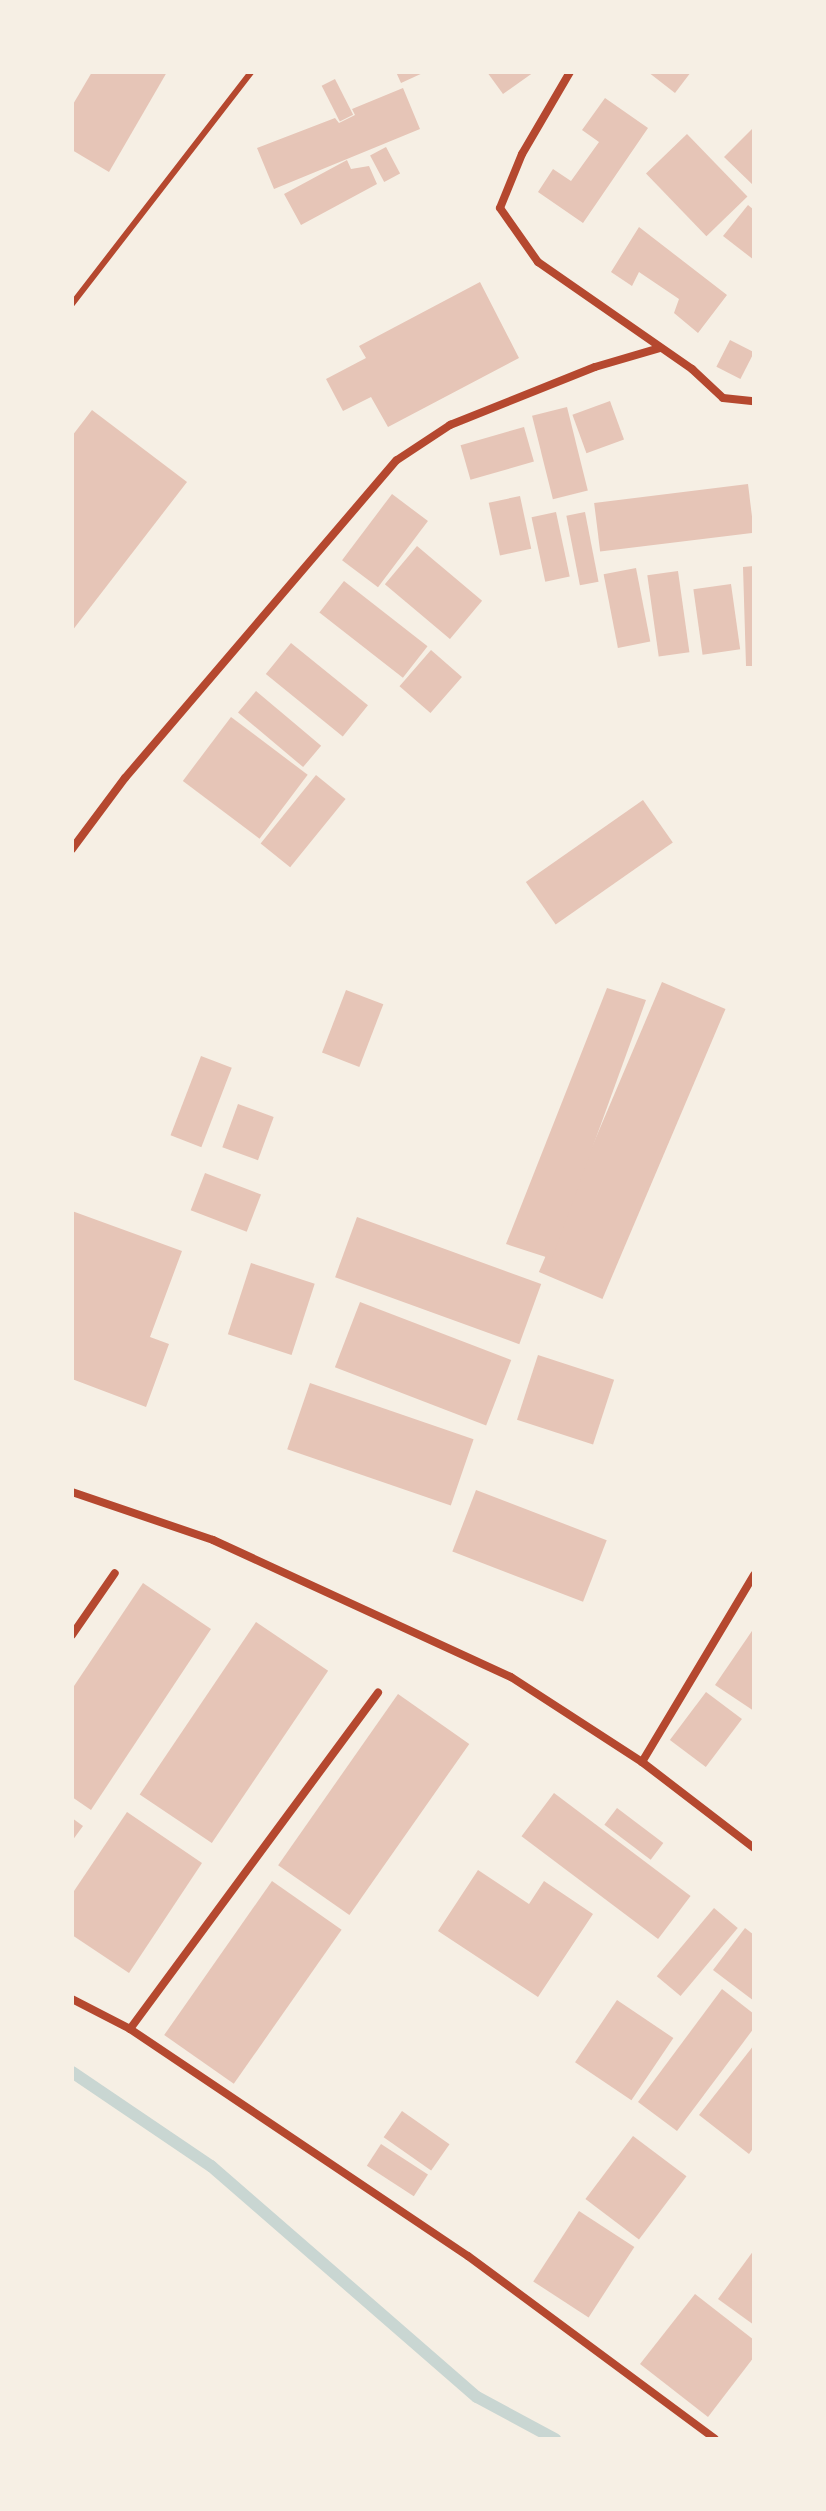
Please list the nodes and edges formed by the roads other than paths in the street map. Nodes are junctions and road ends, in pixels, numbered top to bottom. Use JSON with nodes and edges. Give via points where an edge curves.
{"nodes":[{"id":1,"x":251,"y":72,"type":"edge"},
{"id":2,"x":570,"y":72,"type":"edge"},
{"id":3,"x":72,"y":304,"type":"edge"},
{"id":4,"x":660,"y":348,"type":"junction"},
{"id":5,"x":754,"y":401,"type":"edge"},
{"id":6,"x":72,"y":849,"type":"edge"},
{"id":7,"x":72,"y":1492,"type":"edge"},
{"id":8,"x":115,"y":1573,"type":"dead end"},
{"id":9,"x":754,"y":1575,"type":"edge"},
{"id":10,"x":72,"y":1635,"type":"edge"},
{"id":11,"x":378,"y":1693,"type":"dead end"},
{"id":12,"x":642,"y":1762,"type":"junction"},
{"id":13,"x":754,"y":1848,"type":"edge"},
{"id":14,"x":72,"y":1999,"type":"edge"},
{"id":15,"x":130,"y":2029,"type":"junction"},
{"id":16,"x":715,"y":2439,"type":"edge"}],
"edges":[{"from":1,"to":3,"type":"lane"},
{"from":2,"to":4,"type":"street","via":[[522,154],[500,208],[538,262]]},
{"from":4,"to":5,"type":"street","via":[[723,398]]},
{"from":4,"to":6,"type":"street","via":[[595,367],[450,425],[397,460],[125,778]]},
{"from":7,"to":12,"type":"street","via":[[213,1540],[433,1637],[511,1677]]},
{"from":8,"to":10,"type":"street"},
{"from":9,"to":12,"type":"street"},
{"from":11,"to":15,"type":"street"},
{"from":12,"to":13,"type":"street"},
{"from":14,"to":15,"type":"street"},
{"from":15,"to":16,"type":"street","via":[[468,2256]]}]}
